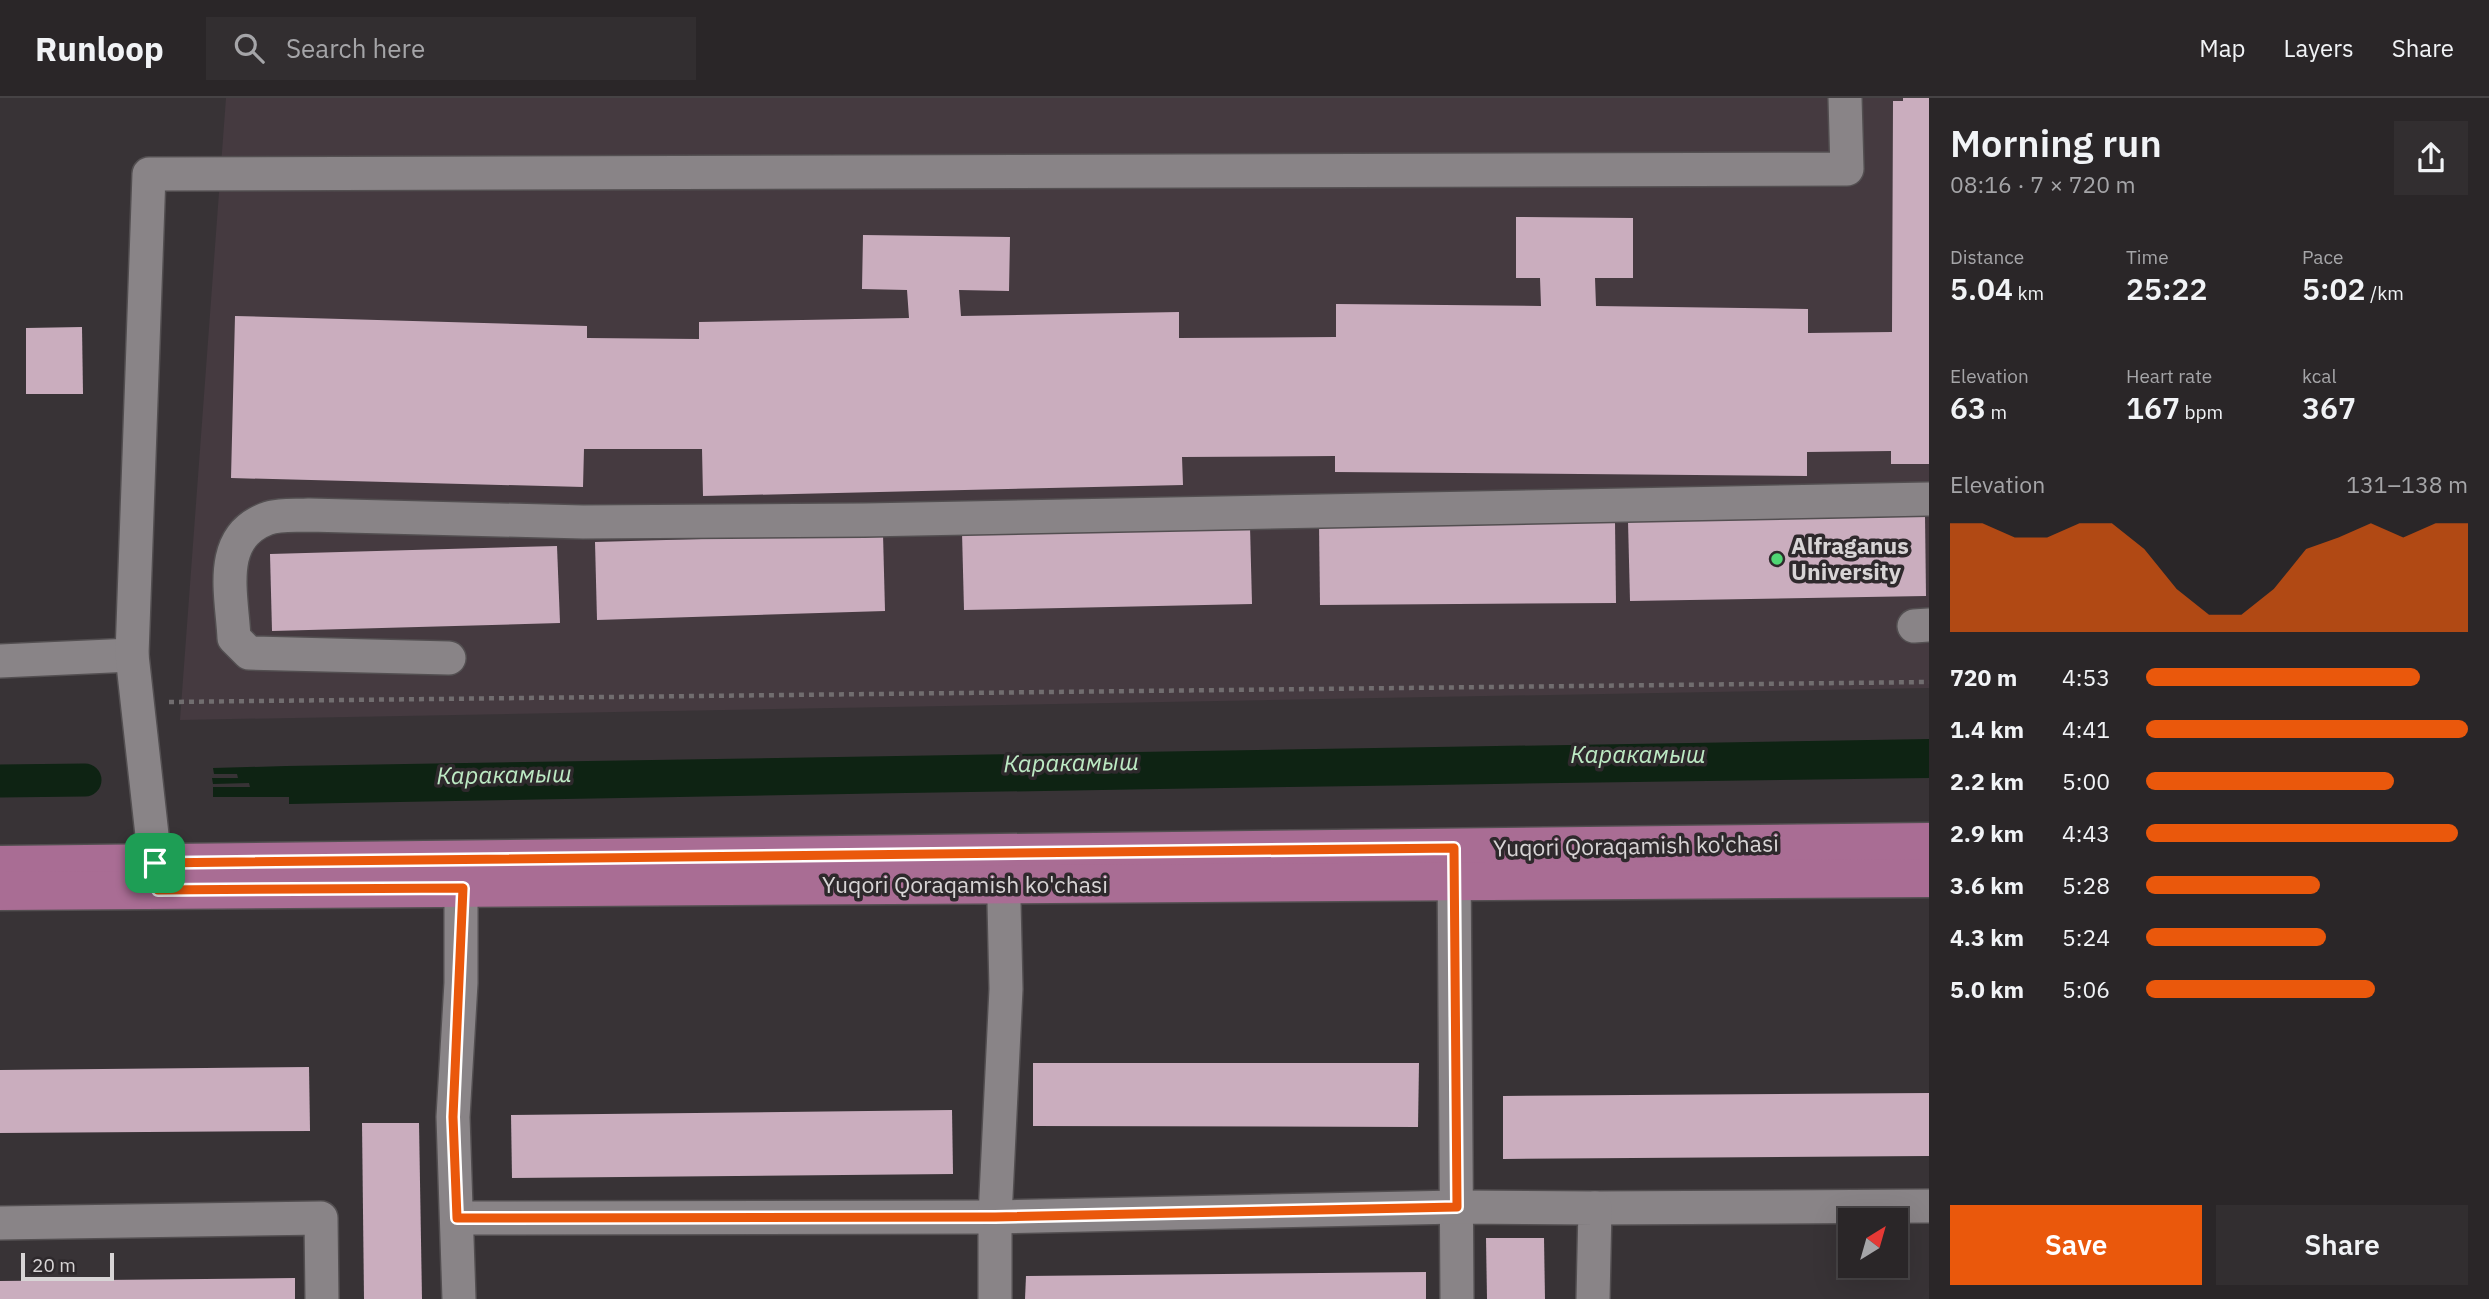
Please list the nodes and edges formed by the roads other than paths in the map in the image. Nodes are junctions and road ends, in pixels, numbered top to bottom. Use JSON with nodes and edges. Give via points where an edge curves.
{"nodes":[{"id":1,"x":1845,"y":98,"type":"edge"},
{"id":2,"x":1929,"y":499,"type":"edge"},
{"id":3,"x":132,"y":655,"type":"junction"},
{"id":4,"x":449,"y":658,"type":"dead end"},
{"id":5,"x":0,"y":661,"type":"edge"},
{"id":6,"x":1929,"y":842,"type":"edge"},
{"id":7,"x":0,"y":864,"type":"edge"},
{"id":8,"x":1454,"y":865,"type":"junction"},
{"id":9,"x":1003,"y":869,"type":"junction"},
{"id":10,"x":462,"y":874,"type":"junction"},
{"id":11,"x":156,"y":877,"type":"junction"},
{"id":12,"x":1929,"y":878,"type":"edge"},
{"id":13,"x":0,"y":891,"type":"edge"},
{"id":14,"x":1929,"y":1206,"type":"edge"},
{"id":15,"x":1457,"y":1207,"type":"junction"},
{"id":16,"x":1595,"y":1209,"type":"junction"},
{"id":17,"x":995,"y":1217,"type":"junction"},
{"id":18,"x":457,"y":1218,"type":"junction"},
{"id":19,"x":0,"y":1223,"type":"edge"},
{"id":20,"x":322,"y":1299,"type":"edge"},
{"id":21,"x":459,"y":1299,"type":"edge"},
{"id":22,"x":995,"y":1299,"type":"edge"},
{"id":23,"x":1457,"y":1299,"type":"edge"},
{"id":24,"x":1593,"y":1299,"type":"edge"}],
"edges":[{"from":1,"to":3,"type":"lane","via":[[1847,170],[149,174]]},
{"from":2,"to":4,"type":"lane","via":[[851,520],[583,522],[309,515],[267,518],[244,534],[230,554],[234,638],[249,653]]},
{"from":3,"to":5,"type":"lane"},
{"from":3,"to":11,"type":"lane"},
{"from":6,"to":8,"type":"main road","name":"Yuqori Qoraqamish ko'chasi"},
{"from":7,"to":11,"type":"main road","name":"Yuqori Qoraqamish ko'chasi"},
{"from":8,"to":9,"type":"main road","name":"Yuqori Qoraqamish ko'chasi"},
{"from":8,"to":12,"type":"main road","name":"Yuqori Qoraqamish ko'chasi"},
{"from":8,"to":15,"type":"lane"},
{"from":9,"to":10,"type":"main road","name":"Yuqori Qoraqamish ko'chasi"},
{"from":9,"to":17,"type":"lane","via":[[1006,989]]},
{"from":10,"to":11,"type":"main road","name":"Yuqori Qoraqamish ko'chasi"},
{"from":10,"to":18,"type":"lane","via":[[453,1117]]},
{"from":11,"to":13,"type":"main road","name":"Yuqori Qoraqamish ko'chasi"},
{"from":14,"to":16,"type":"lane"},
{"from":15,"to":16,"type":"lane"},
{"from":15,"to":17,"type":"lane"},
{"from":15,"to":23,"type":"lane"},
{"from":16,"to":24,"type":"lane"},
{"from":17,"to":18,"type":"lane"},
{"from":17,"to":22,"type":"lane"},
{"from":18,"to":21,"type":"lane"},
{"from":19,"to":20,"type":"lane","via":[[321,1218]]}]}
